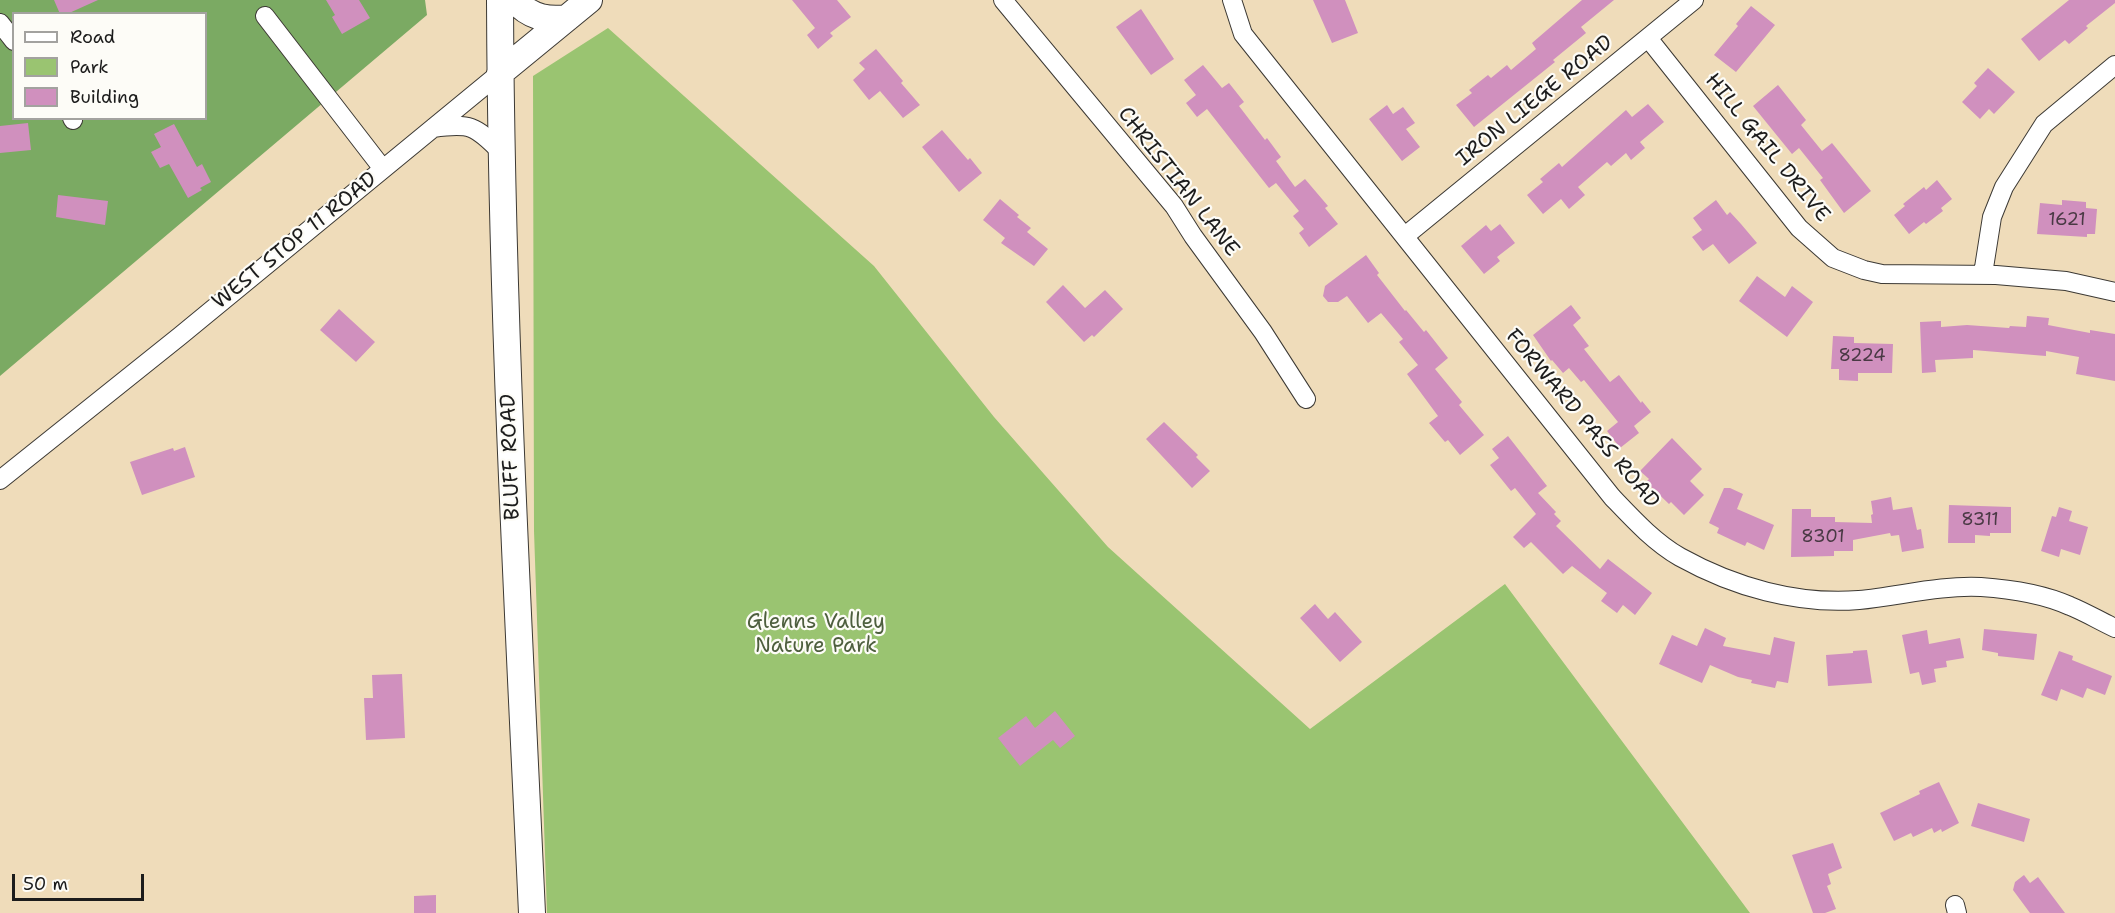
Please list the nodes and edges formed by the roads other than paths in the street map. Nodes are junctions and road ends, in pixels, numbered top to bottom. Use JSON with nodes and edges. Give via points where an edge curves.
{"nodes":[{"id":1,"x":500,"y":0,"type":"edge"},
{"id":2,"x":515,"y":0,"type":"edge"},
{"id":3,"x":589,"y":0,"type":"edge"},
{"id":4,"x":1003,"y":0,"type":"edge"},
{"id":5,"x":1232,"y":0,"type":"edge"},
{"id":6,"x":1694,"y":0,"type":"edge"},
{"id":7,"x":265,"y":16,"type":"dead end"},
{"id":8,"x":567,"y":18,"type":"junction"},
{"id":9,"x":0,"y":23,"type":"edge"},
{"id":10,"x":12,"y":38,"type":"edge"},
{"id":11,"x":1648,"y":38,"type":"junction"},
{"id":12,"x":2115,"y":64,"type":"edge"},
{"id":13,"x":500,"y":73,"type":"junction"},
{"id":14,"x":433,"y":128,"type":"junction"},
{"id":15,"x":501,"y":152,"type":"junction"},
{"id":16,"x":383,"y":169,"type":"junction"},
{"id":17,"x":1405,"y":236,"type":"junction"},
{"id":18,"x":1983,"y":274,"type":"junction"},
{"id":19,"x":2115,"y":292,"type":"edge"},
{"id":20,"x":1306,"y":399,"type":"dead end"},
{"id":21,"x":0,"y":480,"type":"edge"},
{"id":22,"x":2115,"y":628,"type":"edge"},
{"id":23,"x":532,"y":913,"type":"edge"}],
"edges":[{"from":1,"to":13,"type":"main road","name":"BLUFF ROAD"},
{"from":2,"to":8,"type":"main road","via":[[537,17]]},
{"from":3,"to":8,"type":"main road","name":"WEST STOP 11 ROAD"},
{"from":4,"to":20,"type":"street","name":"CHRISTIAN LANE","via":[[1174,206]]},
{"from":5,"to":17,"type":"street","name":"FORWARD PASS ROAD","via":[[1243,34]]},
{"from":6,"to":11,"type":"street","name":"IRON LIEGE ROAD"},
{"from":7,"to":16,"type":"street"},
{"from":8,"to":13,"type":"main road","name":"WEST STOP 11 ROAD"},
{"from":9,"to":10,"type":"street"},
{"from":11,"to":17,"type":"street","name":"IRON LIEGE ROAD"},
{"from":11,"to":18,"type":"street","name":"HILL GAIL DRIVE","via":[[1799,228],[1833,258],[1882,273]]},
{"from":12,"to":18,"type":"street","via":[[2044,124],[2004,187],[1992,217]]},
{"from":13,"to":14,"type":"street","name":"WEST STOP 11 ROAD"},
{"from":13,"to":15,"type":"main road","name":"BLUFF ROAD"},
{"from":14,"to":15,"type":"street","via":[[464,125],[479,131]]},
{"from":14,"to":16,"type":"street","name":"WEST STOP 11 ROAD"},
{"from":15,"to":23,"type":"main road","name":"BLUFF ROAD"},
{"from":16,"to":21,"type":"street","name":"WEST STOP 11 ROAD"},
{"from":17,"to":22,"type":"street","name":"FORWARD PASS ROAD","via":[[1612,497],[1646,532],[1679,556],[1730,581],[1793,598],[1858,600],[1981,587],[2030,593],[2069,605]]},
{"from":18,"to":19,"type":"street","name":"HILL GAIL DRIVE","via":[[2066,281]]}]}
